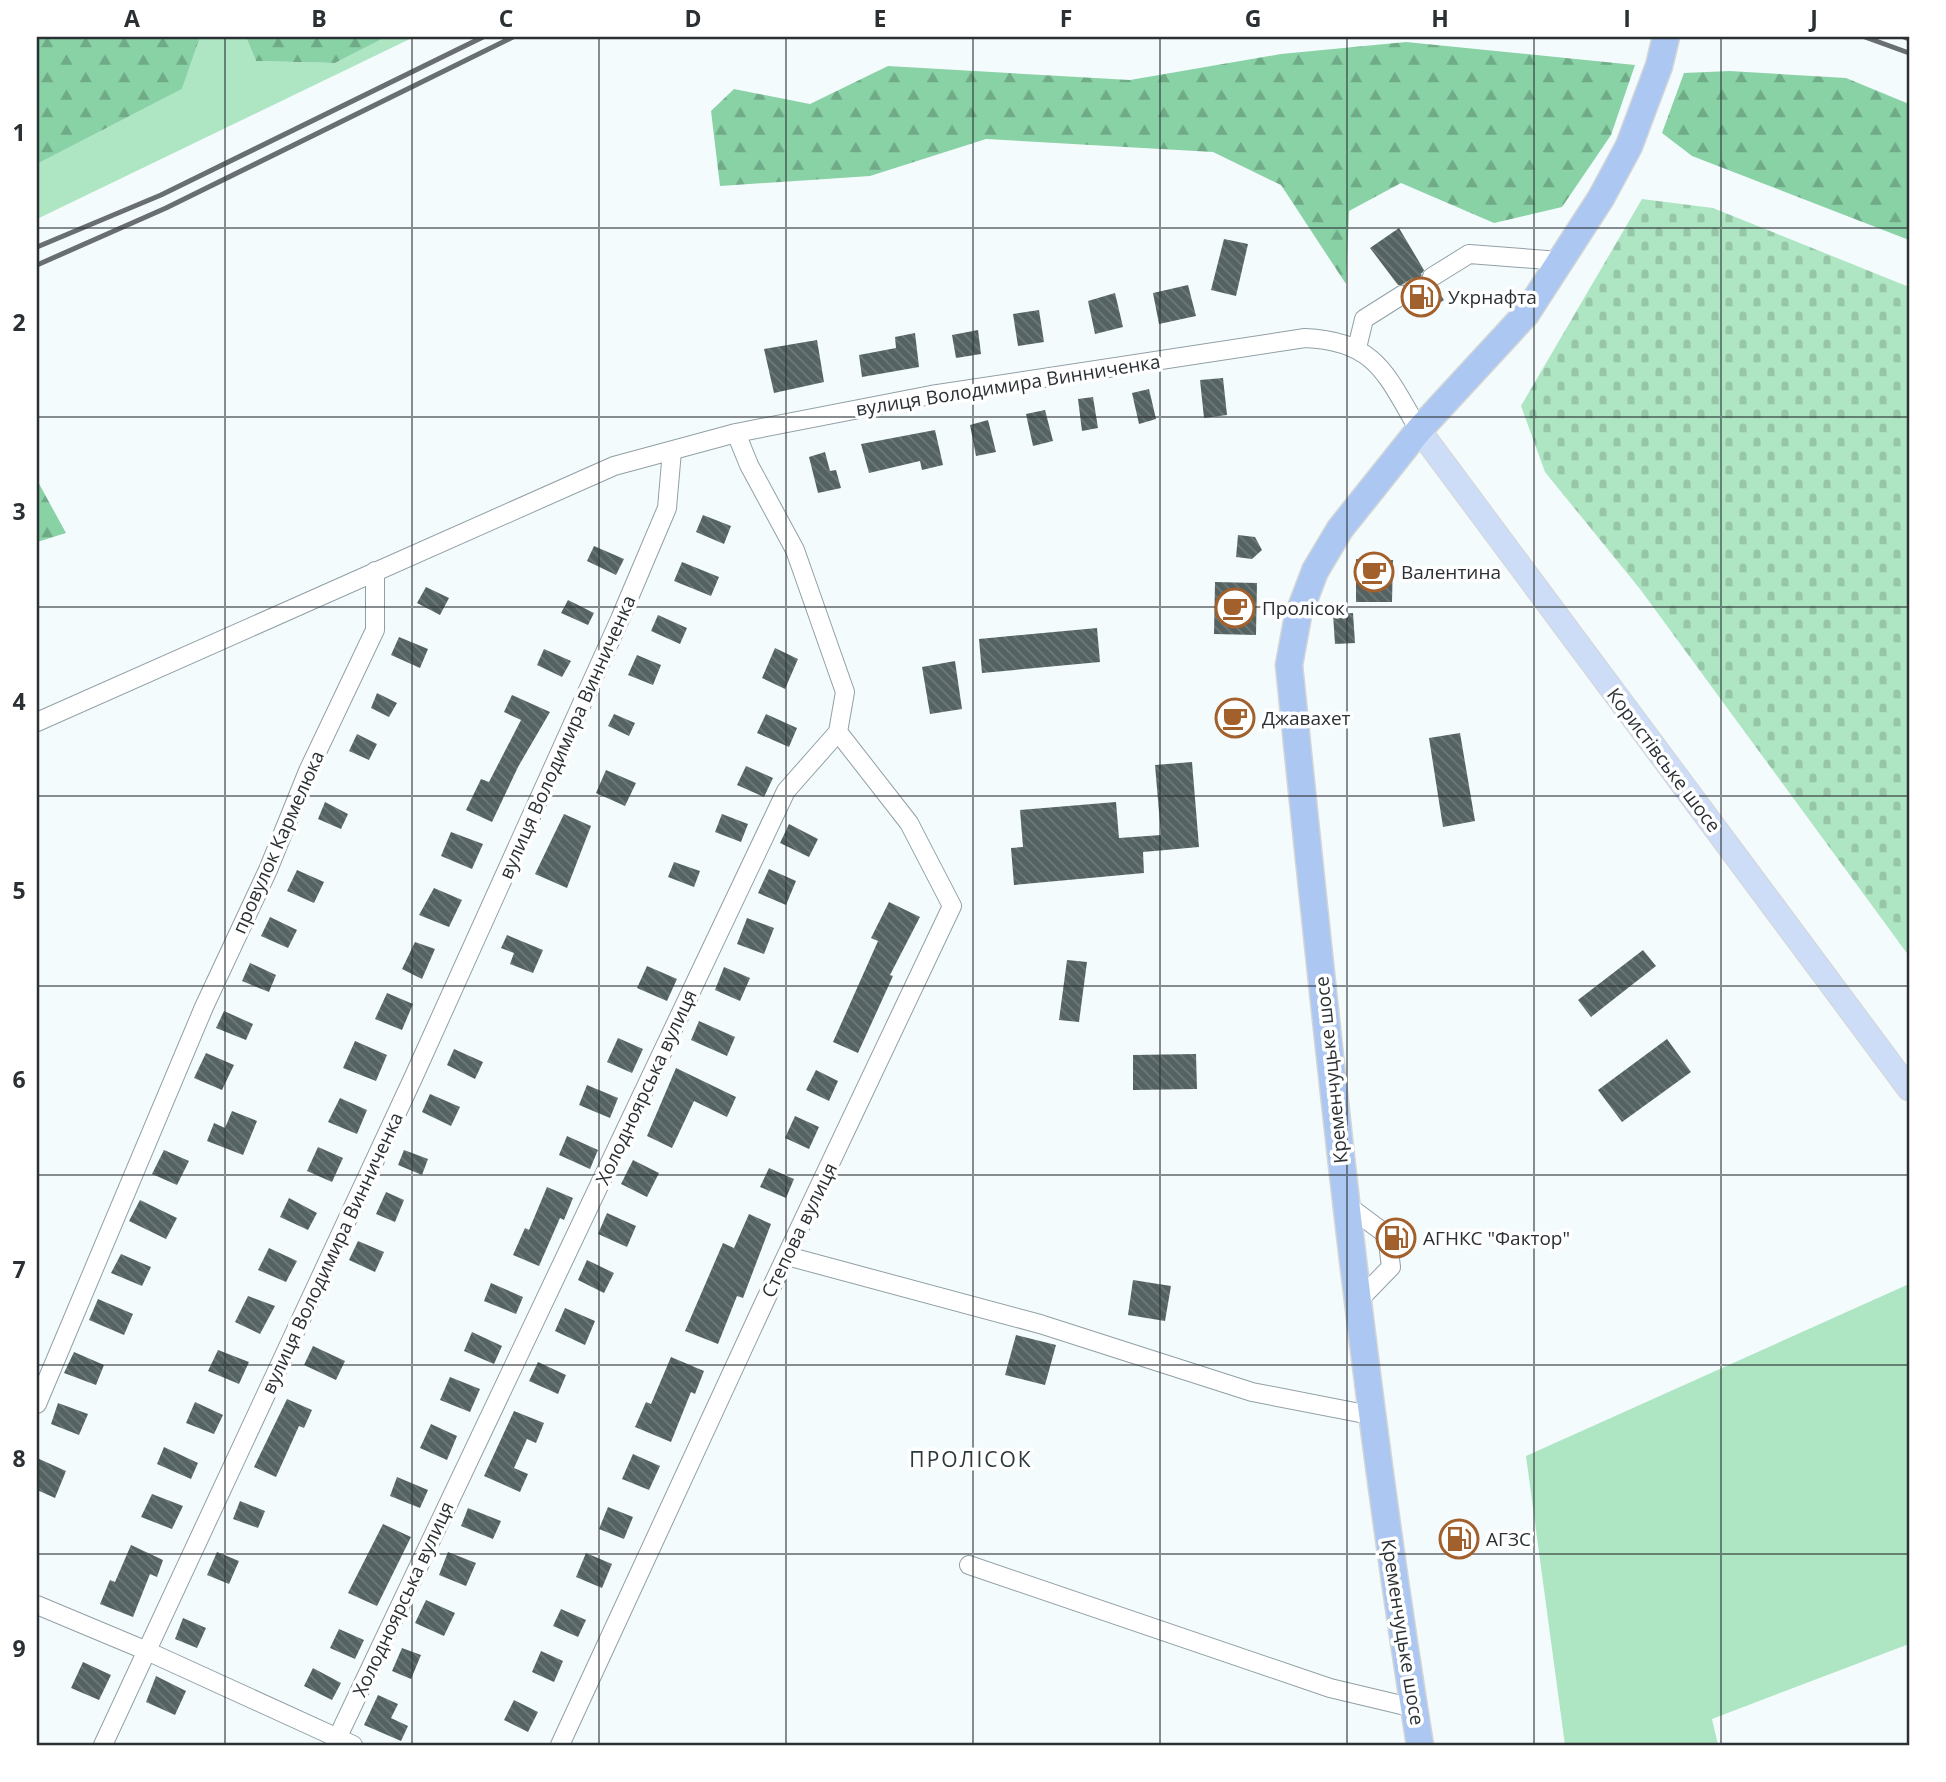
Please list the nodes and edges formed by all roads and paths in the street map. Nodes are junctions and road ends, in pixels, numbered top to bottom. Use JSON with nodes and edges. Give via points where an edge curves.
{"nodes":[{"id":1,"x":1666,"y":37,"type":"edge"},
{"id":2,"x":1560,"y":261,"type":"junction"},
{"id":3,"x":1432,"y":277,"type":"tunnel mouth"},
{"id":4,"x":1402,"y":295,"type":"tunnel mouth"},
{"id":5,"x":1357,"y":348,"type":"junction"},
{"id":6,"x":1419,"y":430,"type":"junction"},
{"id":7,"x":736,"y":433,"type":"junction"},
{"id":8,"x":671,"y":451,"type":"junction"},
{"id":9,"x":375,"y":571,"type":"junction"},
{"id":10,"x":37,"y":722,"type":"edge"},
{"id":11,"x":838,"y":732,"type":"junction"},
{"id":12,"x":1909,"y":1089,"type":"edge"},
{"id":13,"x":1344,"y":1203,"type":"junction"},
{"id":14,"x":788,"y":1256,"type":"junction"},
{"id":15,"x":1357,"y":1302,"type":"junction"},
{"id":16,"x":37,"y":1404,"type":"edge"},
{"id":17,"x":1370,"y":1415,"type":"junction"},
{"id":18,"x":969,"y":1565,"type":"dead end"},
{"id":19,"x":37,"y":1605,"type":"edge"},
{"id":20,"x":147,"y":1651,"type":"junction"},
{"id":21,"x":1414,"y":1708,"type":"junction"},
{"id":22,"x":341,"y":1743,"type":"edge"},
{"id":23,"x":103,"y":1745,"type":"edge"},
{"id":24,"x":560,"y":1745,"type":"edge"},
{"id":25,"x":1420,"y":1745,"type":"edge"}],
"edges":[{"from":1,"to":2,"type":"highway","name":"Кременчуцьке шосе","via":[[1629,146]]},
{"from":2,"to":3,"type":"street","via":[[1469,254]]},
{"from":2,"to":6,"type":"highway","name":"Кременчуцьке шосе","via":[[1526,314]]},
{"from":4,"to":5,"type":"street","via":[[1364,319]]},
{"from":5,"to":6,"type":"street","name":"вулиця Володимира Винниченка","via":[[1372,358]]},
{"from":5,"to":7,"type":"street","name":"вулиця Володимира Винниченка","via":[[1336,339],[1305,338],[931,395]]},
{"from":6,"to":12,"type":"main road","name":"Користівське шосе"},
{"from":6,"to":13,"type":"highway","name":"Кременчуцьке шосе","via":[[1340,529],[1315,571],[1298,616],[1289,664]]},
{"from":7,"to":8,"type":"street","name":"вулиця Володимира Винниченка"},
{"from":7,"to":11,"type":"street","via":[[795,550],[845,692]]},
{"from":8,"to":9,"type":"street","via":[[614,466]]},
{"from":8,"to":20,"type":"street","name":"вулиця Володимира Винниченка","via":[[667,508],[620,619]]},
{"from":9,"to":10,"type":"street"},
{"from":9,"to":16,"type":"street","name":"провулок Кармелюка","via":[[375,630],[204,1007]]},
{"from":11,"to":14,"type":"street","name":"Степова вулиця","via":[[909,823],[953,906]]},
{"from":11,"to":22,"type":"street","name":"Холодноярська вулиця","via":[[786,791]]},
{"from":13,"to":15,"type":"highway","name":"Кременчуцьке шосе"},
{"from":13,"to":15,"type":"street","via":[[1387,1235],[1390,1257],[1391,1267]]},
{"from":14,"to":17,"type":"street","via":[[1041,1324],[1252,1392]]},
{"from":14,"to":24,"type":"street","name":"Степова вулиця"},
{"from":15,"to":17,"type":"highway","name":"Кременчуцьке шосе"},
{"from":17,"to":21,"type":"highway","name":"Кременчуцьке шосе"},
{"from":18,"to":21,"type":"street","via":[[1330,1688]]},
{"from":19,"to":20,"type":"street"},
{"from":20,"to":22,"type":"street"},
{"from":20,"to":23,"type":"street","name":"вулиця Володимира Винниченка"},
{"from":21,"to":25,"type":"highway","name":"Кременчуцьке шосе"}]}
